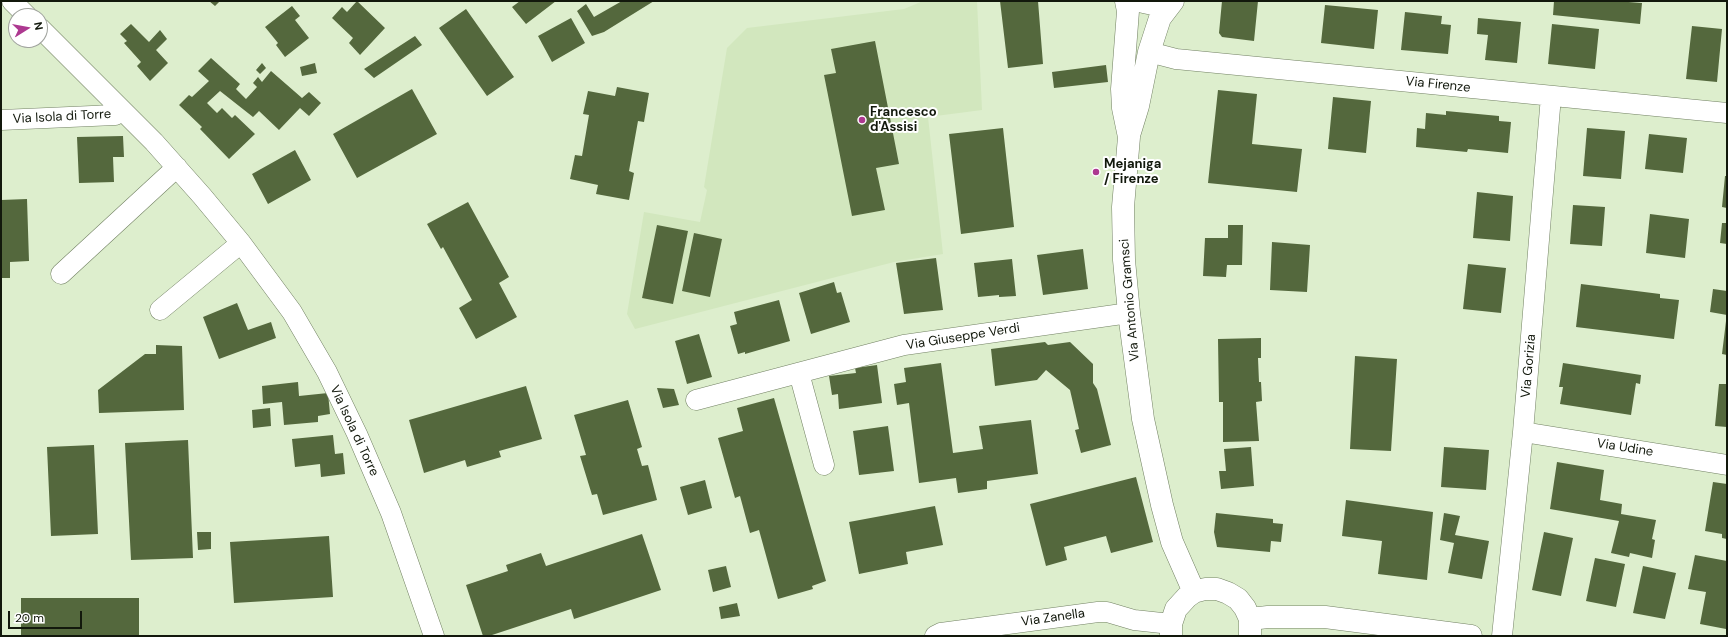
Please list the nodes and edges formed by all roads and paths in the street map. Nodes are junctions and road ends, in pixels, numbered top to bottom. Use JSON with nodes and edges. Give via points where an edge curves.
{"nodes":[{"id":1,"x":1126,"y":1,"type":"edge"},
{"id":2,"x":1139,"y":1,"type":"edge"},
{"id":3,"x":1172,"y":1,"type":"edge"},
{"id":4,"x":48,"y":36,"type":"edge"},
{"id":5,"x":1149,"y":52,"type":"junction"},
{"id":6,"x":1551,"y":96,"type":"junction"},
{"id":7,"x":123,"y":111,"type":"junction"},
{"id":8,"x":1727,"y":113,"type":"edge"},
{"id":9,"x":1,"y":120,"type":"edge"},
{"id":10,"x":1129,"y":137,"type":"junction"},
{"id":11,"x":177,"y":167,"type":"junction"},
{"id":12,"x":241,"y":243,"type":"junction"},
{"id":13,"x":61,"y":274,"type":"dead end"},
{"id":14,"x":160,"y":310,"type":"dead end"},
{"id":15,"x":1129,"y":313,"type":"junction"},
{"id":16,"x":799,"y":373,"type":"junction"},
{"id":17,"x":696,"y":400,"type":"dead end"},
{"id":18,"x":1523,"y":432,"type":"junction"},
{"id":19,"x":1727,"y":464,"type":"edge"},
{"id":20,"x":824,"y":466,"type":"dead end"},
{"id":21,"x":1194,"y":592,"type":"junction"},
{"id":22,"x":1250,"y":628,"type":"edge"},
{"id":23,"x":1171,"y":630,"type":"edge"},
{"id":24,"x":434,"y":636,"type":"edge"},
{"id":25,"x":935,"y":636,"type":"edge"},
{"id":26,"x":1471,"y":636,"type":"edge"},
{"id":27,"x":1502,"y":636,"type":"edge"}],
"edges":[{"from":1,"to":10,"type":"main road","name":"Via Antonio Gramsci","via":[[1128,11],[1122,89]]},
{"from":2,"to":3,"type":"main road","via":[[1153,4]]},
{"from":3,"to":5,"type":"main road","via":[[1160,18]]},
{"from":4,"to":7,"type":"street","name":"Via Isola di Torre"},
{"from":5,"to":6,"type":"street","name":"Via Firenze","via":[[1176,59]]},
{"from":5,"to":10,"type":"main road"},
{"from":6,"to":8,"type":"street","name":"Via Firenze"},
{"from":6,"to":18,"type":"street","name":"Via Gorizia"},
{"from":7,"to":9,"type":"street","name":"Via Isola di Torre","via":[[115,115]]},
{"from":7,"to":11,"type":"street","name":"Via Isola di Torre"},
{"from":10,"to":15,"type":"main road","name":"Via Antonio Gramsci","via":[[1124,206],[1124,260]]},
{"from":11,"to":12,"type":"street","name":"Via Isola di Torre"},
{"from":11,"to":13,"type":"street"},
{"from":12,"to":14,"type":"street"},
{"from":12,"to":24,"type":"street","name":"Via Isola di Torre","via":[[292,312],[327,372],[391,513]]},
{"from":15,"to":16,"type":"street","name":"Via Giuseppe Verdi","via":[[904,345]]},
{"from":15,"to":21,"type":"main road","name":"Via Antonio Gramsci","via":[[1143,420],[1162,505],[1172,542]]},
{"from":16,"to":17,"type":"street","name":"Via Giuseppe Verdi"},
{"from":16,"to":20,"type":"street"},
{"from":18,"to":19,"type":"street","name":"Via Udine"},
{"from":18,"to":27,"type":"street","name":"Via Gorizia"},
{"from":21,"to":22,"type":"main road","via":[[1211,589],[1228,593],[1238,599],[1245,608]]},
{"from":21,"to":23,"type":"main road","via":[[1176,609]]},
{"from":22,"to":26,"type":"main road","via":[[1268,617],[1325,617]]},
{"from":23,"to":25,"type":"street","name":"Via Zanella","via":[[1107,612],[1098,612],[946,632]]}]}
